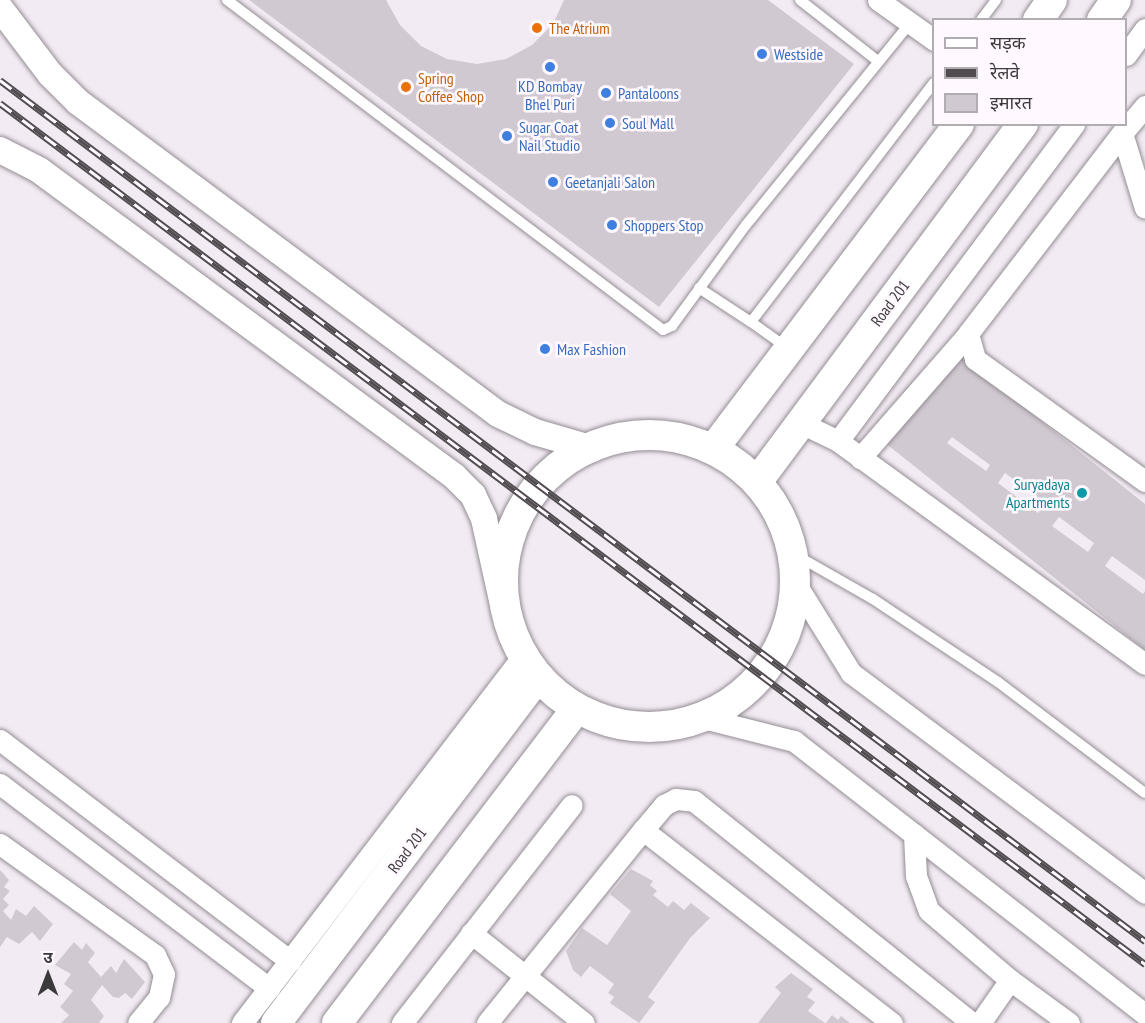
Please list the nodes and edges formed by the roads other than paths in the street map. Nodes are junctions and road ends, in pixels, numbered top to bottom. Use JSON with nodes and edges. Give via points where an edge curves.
{"nodes":[{"id":1,"x":227,"y":0,"type":"edge"},
{"id":2,"x":800,"y":0,"type":"edge"},
{"id":3,"x":878,"y":0,"type":"edge"},
{"id":4,"x":996,"y":0,"type":"edge"},
{"id":5,"x":1052,"y":0,"type":"edge"},
{"id":6,"x":1116,"y":0,"type":"edge"},
{"id":7,"x":0,"y":8,"type":"edge"},
{"id":8,"x":982,"y":18,"type":"edge"},
{"id":9,"x":1039,"y":18,"type":"edge"},
{"id":10,"x":1103,"y":18,"type":"edge"},
{"id":11,"x":910,"y":23,"type":"junction"},
{"id":12,"x":1145,"y":29,"type":"edge"},
{"id":13,"x":932,"y":39,"type":"edge"},
{"id":14,"x":1127,"y":52,"type":"edge"},
{"id":15,"x":879,"y":62,"type":"junction"},
{"id":16,"x":932,"y":84,"type":"edge"},
{"id":17,"x":1145,"y":106,"type":"edge"},
{"id":18,"x":957,"y":126,"type":"edge"},
{"id":19,"x":1022,"y":126,"type":"edge"},
{"id":20,"x":1073,"y":126,"type":"edge"},
{"id":21,"x":1122,"y":133,"type":"junction"},
{"id":22,"x":0,"y":150,"type":"edge"},
{"id":23,"x":1145,"y":208,"type":"edge"},
{"id":24,"x":699,"y":288,"type":"junction"},
{"id":25,"x":751,"y":322,"type":"junction"},
{"id":26,"x":968,"y":334,"type":"junction"},
{"id":27,"x":789,"y":349,"type":"junction"},
{"id":28,"x":801,"y":423,"type":"junction"},
{"id":29,"x":838,"y":441,"type":"junction"},
{"id":30,"x":592,"y":448,"type":"junction"},
{"id":31,"x":714,"y":448,"type":"junction"},
{"id":32,"x":860,"y":458,"type":"junction"},
{"id":33,"x":1145,"y":481,"type":"edge"},
{"id":34,"x":757,"y":482,"type":"junction"},
{"id":35,"x":794,"y":568,"type":"junction"},
{"id":36,"x":504,"y":609,"type":"junction"},
{"id":37,"x":1145,"y":664,"type":"edge"},
{"id":38,"x":530,"y":667,"type":"junction"},
{"id":39,"x":576,"y":710,"type":"junction"},
{"id":40,"x":699,"y":717,"type":"junction"},
{"id":41,"x":0,"y":741,"type":"edge"},
{"id":42,"x":0,"y":784,"type":"edge"},
{"id":43,"x":1145,"y":793,"type":"edge"},
{"id":44,"x":572,"y":805,"type":"dead end"},
{"id":45,"x":643,"y":830,"type":"junction"},
{"id":46,"x":914,"y":834,"type":"junction"},
{"id":47,"x":0,"y":844,"type":"edge"},
{"id":48,"x":1145,"y":893,"type":"edge"},
{"id":49,"x":471,"y":933,"type":"junction"},
{"id":50,"x":290,"y":961,"type":"junction"},
{"id":51,"x":525,"y":980,"type":"junction"},
{"id":52,"x":1010,"y":980,"type":"junction"},
{"id":53,"x":269,"y":988,"type":"junction"},
{"id":54,"x":1145,"y":1014,"type":"edge"},
{"id":55,"x":138,"y":1023,"type":"edge"},
{"id":56,"x":242,"y":1023,"type":"edge"},
{"id":57,"x":276,"y":1023,"type":"edge"},
{"id":58,"x":337,"y":1023,"type":"edge"},
{"id":59,"x":402,"y":1023,"type":"edge"},
{"id":60,"x":487,"y":1023,"type":"edge"},
{"id":61,"x":584,"y":1023,"type":"edge"},
{"id":62,"x":892,"y":1023,"type":"edge"},
{"id":63,"x":972,"y":1023,"type":"edge"},
{"id":64,"x":980,"y":1023,"type":"edge"},
{"id":65,"x":1069,"y":1023,"type":"edge"}],
"edges":[{"from":1,"to":24,"type":"lane","via":[[654,326],[663,330],[672,326]]},
{"from":2,"to":15,"type":"lane"},
{"from":3,"to":11,"type":"street"},
{"from":4,"to":8,"type":"lane"},
{"from":5,"to":9,"type":"main road"},
{"from":6,"to":10,"type":"main road"},
{"from":7,"to":30,"type":"street","via":[[50,74],[78,102],[488,407],[535,432]]},
{"from":11,"to":13,"type":"street"},
{"from":11,"to":15,"type":"lane"},
{"from":12,"to":14,"type":"street"},
{"from":15,"to":24,"type":"lane"},
{"from":16,"to":25,"type":"lane"},
{"from":17,"to":21,"type":"street"},
{"from":18,"to":27,"type":"main road"},
{"from":19,"to":28,"type":"main road","name":"Road 201"},
{"from":20,"to":29,"type":"street"},
{"from":21,"to":23,"type":"street"},
{"from":21,"to":26,"type":"street"},
{"from":22,"to":36,"type":"street","via":[[39,170],[454,476],[473,495],[484,519]]},
{"from":24,"to":25,"type":"lane"},
{"from":25,"to":27,"type":"lane"},
{"from":26,"to":32,"type":"street"},
{"from":26,"to":33,"type":"street","via":[[975,359]]},
{"from":27,"to":31,"type":"main road"},
{"from":28,"to":29,"type":"street"},
{"from":28,"to":34,"type":"main road","name":"Road 201"},
{"from":29,"to":32,"type":"street"},
{"from":30,"to":31,"type":"main road","via":[[621,437],[678,438]]},
{"from":30,"to":36,"type":"main road","via":[[571,457],[527,499],[503,556]]},
{"from":31,"to":34,"type":"main road"},
{"from":32,"to":37,"type":"street"},
{"from":34,"to":35,"type":"main road","via":[[776,508]]},
{"from":35,"to":40,"type":"main road","via":[[794,606],[771,664],[729,705]]},
{"from":35,"to":43,"type":"lane","via":[[873,599],[998,682]]},
{"from":35,"to":48,"type":"street","via":[[851,673]]},
{"from":36,"to":38,"type":"main road"},
{"from":38,"to":39,"type":"main road"},
{"from":38,"to":50,"type":"street"},
{"from":38,"to":57,"type":"main road","name":"Road 201"},
{"from":39,"to":40,"type":"main road","via":[[623,726],[676,726]]},
{"from":39,"to":58,"type":"main road"},
{"from":40,"to":46,"type":"street","via":[[794,741]]},
{"from":41,"to":50,"type":"street"},
{"from":42,"to":53,"type":"street"},
{"from":44,"to":49,"type":"street"},
{"from":45,"to":51,"type":"street"},
{"from":45,"to":62,"type":"street"},
{"from":45,"to":63,"type":"street","via":[[664,805],[676,799],[694,801]]},
{"from":46,"to":52,"type":"street","via":[[916,876],[929,911]]},
{"from":46,"to":54,"type":"street"},
{"from":47,"to":55,"type":"street","via":[[154,955],[164,975],[159,997]]},
{"from":49,"to":51,"type":"street"},
{"from":49,"to":59,"type":"street"},
{"from":50,"to":53,"type":"street"},
{"from":51,"to":60,"type":"street"},
{"from":51,"to":61,"type":"street"},
{"from":52,"to":64,"type":"street"},
{"from":52,"to":65,"type":"street"},
{"from":53,"to":56,"type":"street"}]}
